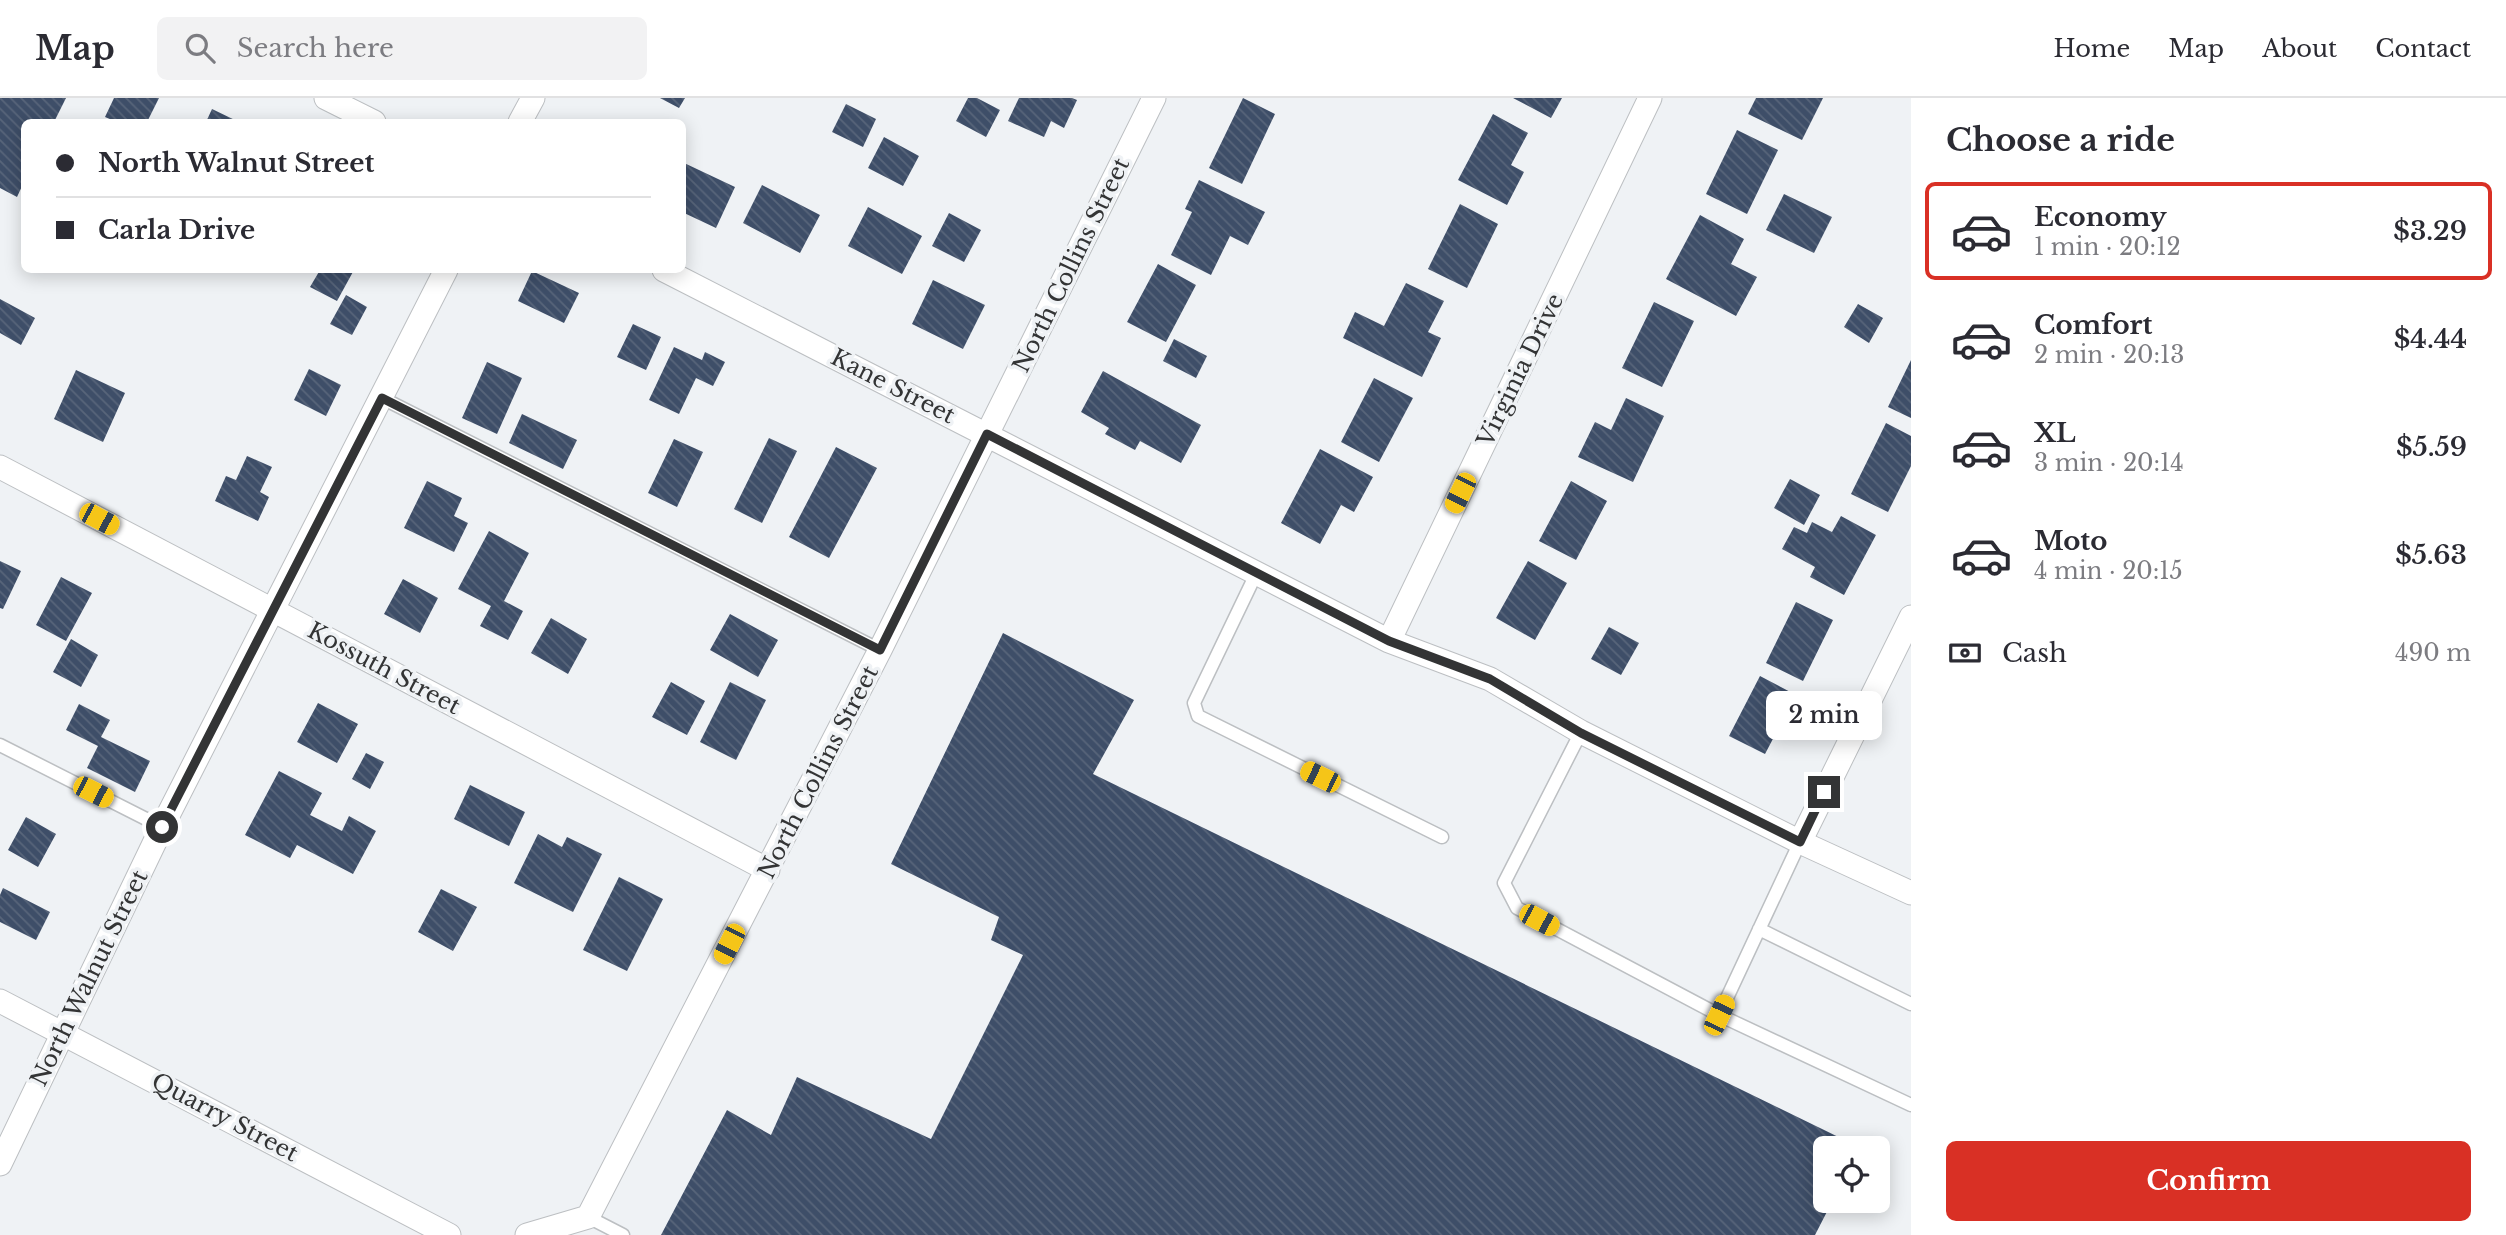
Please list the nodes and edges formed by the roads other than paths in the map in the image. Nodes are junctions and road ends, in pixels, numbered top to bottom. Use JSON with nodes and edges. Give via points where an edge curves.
{"nodes":[{"id":1,"x":326,"y":98,"type":"edge"},
{"id":2,"x":533,"y":98,"type":"edge"},
{"id":3,"x":1154,"y":98,"type":"edge"},
{"id":4,"x":1650,"y":98,"type":"edge"},
{"id":5,"x":368,"y":119,"type":"edge"},
{"id":6,"x":522,"y":119,"type":"edge"},
{"id":7,"x":444,"y":273,"type":"edge"},
{"id":8,"x":670,"y":273,"type":"edge"},
{"id":9,"x":382,"y":398,"type":"junction"},
{"id":10,"x":987,"y":434,"type":"junction"},
{"id":11,"x":0,"y":467,"type":"edge"},
{"id":12,"x":1256,"y":574,"type":"junction"},
{"id":13,"x":273,"y":610,"type":"junction"},
{"id":14,"x":1911,"y":617,"type":"edge"},
{"id":15,"x":1389,"y":641,"type":"junction"},
{"id":16,"x":880,"y":650,"type":"junction"},
{"id":17,"x":1581,"y":733,"type":"junction"},
{"id":18,"x":0,"y":745,"type":"edge"},
{"id":19,"x":162,"y":827,"type":"junction"},
{"id":20,"x":1442,"y":837,"type":"dead end"},
{"id":21,"x":1800,"y":842,"type":"junction"},
{"id":22,"x":768,"y":870,"type":"junction"},
{"id":23,"x":1911,"y":893,"type":"edge"},
{"id":24,"x":1759,"y":929,"type":"junction"},
{"id":25,"x":0,"y":1001,"type":"edge"},
{"id":26,"x":1911,"y":1004,"type":"edge"},
{"id":27,"x":1719,"y":1015,"type":"junction"},
{"id":28,"x":62,"y":1032,"type":"junction"},
{"id":29,"x":1911,"y":1105,"type":"edge"},
{"id":30,"x":0,"y":1164,"type":"edge"},
{"id":31,"x":588,"y":1217,"type":"junction"},
{"id":32,"x":449,"y":1235,"type":"edge"},
{"id":33,"x":527,"y":1235,"type":"edge"},
{"id":34,"x":623,"y":1235,"type":"edge"}],
"edges":[{"from":1,"to":5,"type":"street"},
{"from":2,"to":6,"type":"street"},
{"from":3,"to":10,"type":"street","name":"North Collins Street"},
{"from":4,"to":15,"type":"street","name":"Virginia Drive"},
{"from":7,"to":9,"type":"street","name":"North Walnut Street"},
{"from":8,"to":10,"type":"street","name":"Kane Street"},
{"from":9,"to":13,"type":"street","name":"North Walnut Street"},
{"from":9,"to":16,"type":"lane"},
{"from":10,"to":12,"type":"street","name":"Kane Street"},
{"from":10,"to":16,"type":"street","name":"North Collins Street"},
{"from":11,"to":13,"type":"street","name":"Kossuth Street"},
{"from":12,"to":15,"type":"street","name":"Kane Street"},
{"from":12,"to":20,"type":"lane","via":[[1194,703],[1198,716]]},
{"from":13,"to":19,"type":"street","name":"North Walnut Street"},
{"from":13,"to":22,"type":"street","name":"Kossuth Street"},
{"from":14,"to":21,"type":"street"},
{"from":15,"to":17,"type":"street","name":"Kane Street","via":[[1490,679]]},
{"from":16,"to":22,"type":"street","name":"North Collins Street"},
{"from":17,"to":21,"type":"street","name":"Kane Street"},
{"from":17,"to":27,"type":"lane","via":[[1504,883],[1517,908]]},
{"from":18,"to":19,"type":"lane"},
{"from":19,"to":28,"type":"street","name":"North Walnut Street"},
{"from":21,"to":23,"type":"street","name":"Kane Street"},
{"from":21,"to":24,"type":"lane"},
{"from":22,"to":31,"type":"street","name":"North Collins Street"},
{"from":24,"to":26,"type":"lane"},
{"from":24,"to":27,"type":"lane"},
{"from":25,"to":28,"type":"street","name":"Quarry Street"},
{"from":27,"to":29,"type":"lane"},
{"from":28,"to":30,"type":"street","name":"North Walnut Street"},
{"from":28,"to":32,"type":"street","name":"Quarry Street"},
{"from":31,"to":33,"type":"street"},
{"from":31,"to":34,"type":"lane"}]}
